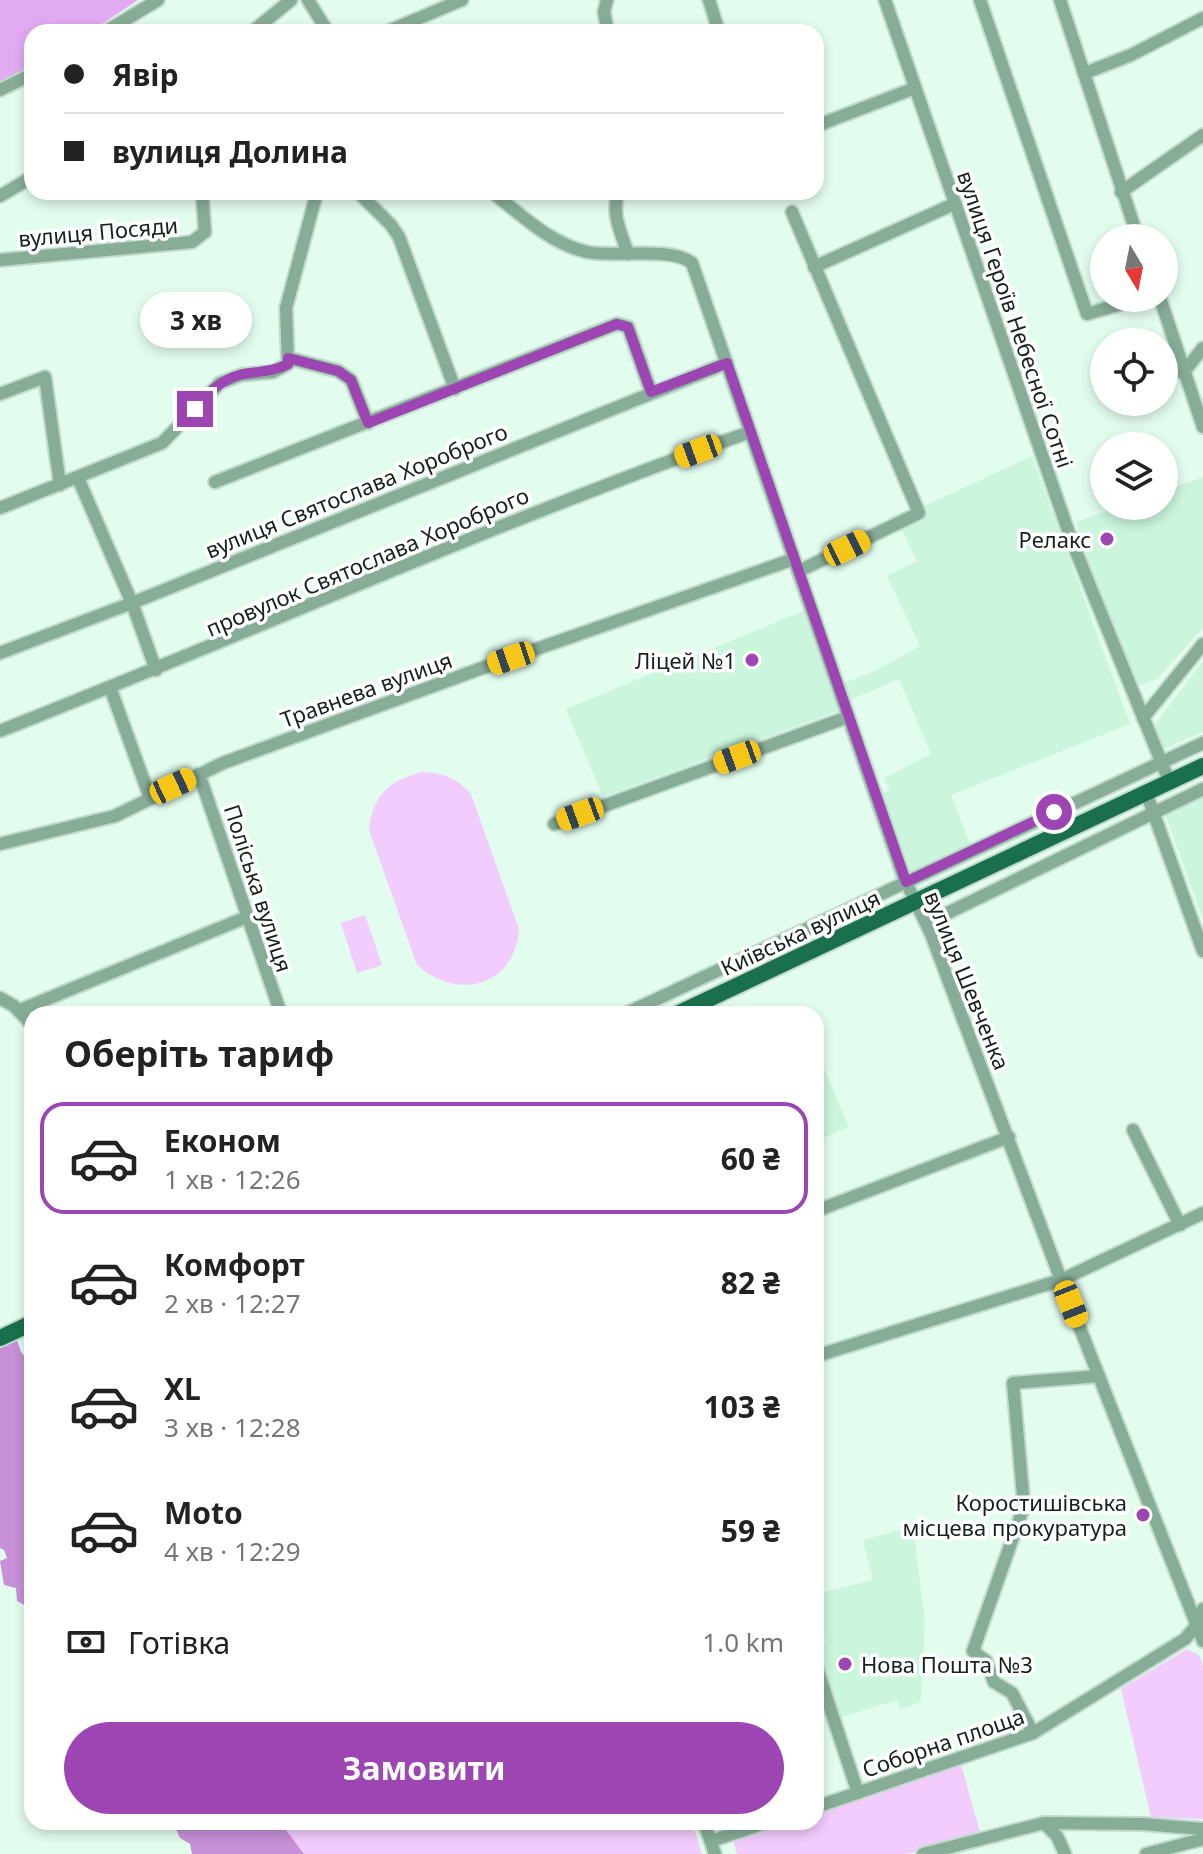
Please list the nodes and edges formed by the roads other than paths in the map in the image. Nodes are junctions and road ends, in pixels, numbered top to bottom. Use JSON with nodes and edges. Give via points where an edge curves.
{"nodes":[{"id":1,"x":158,"y":0,"type":"edge"},
{"id":2,"x":291,"y":0,"type":"edge"},
{"id":3,"x":308,"y":0,"type":"edge"},
{"id":4,"x":462,"y":0,"type":"edge"},
{"id":5,"x":607,"y":0,"type":"edge"},
{"id":6,"x":709,"y":0,"type":"edge"},
{"id":7,"x":885,"y":0,"type":"edge"},
{"id":8,"x":980,"y":0,"type":"edge"},
{"id":9,"x":1060,"y":0,"type":"edge"},
{"id":10,"x":1203,"y":18,"type":"edge"},
{"id":11,"x":118,"y":24,"type":"edge"},
{"id":12,"x":262,"y":24,"type":"edge"},
{"id":13,"x":323,"y":24,"type":"edge"},
{"id":14,"x":405,"y":24,"type":"edge"},
{"id":15,"x":606,"y":24,"type":"edge"},
{"id":16,"x":716,"y":24,"type":"edge"},
{"id":17,"x":1085,"y":73,"type":"junction"},
{"id":18,"x":24,"y":78,"type":"edge"},
{"id":19,"x":915,"y":88,"type":"junction"},
{"id":20,"x":0,"y":90,"type":"edge"},
{"id":21,"x":824,"y":123,"type":"edge"},
{"id":22,"x":1203,"y":135,"type":"edge"},
{"id":23,"x":24,"y":182,"type":"edge"},
{"id":24,"x":1121,"y":192,"type":"junction"},
{"id":25,"x":0,"y":196,"type":"edge"},
{"id":26,"x":203,"y":200,"type":"edge"},
{"id":27,"x":315,"y":200,"type":"edge"},
{"id":28,"x":366,"y":200,"type":"edge"},
{"id":29,"x":502,"y":200,"type":"edge"},
{"id":30,"x":616,"y":200,"type":"edge"},
{"id":31,"x":954,"y":204,"type":"junction"},
{"id":32,"x":792,"y":212,"type":"dead end"},
{"id":33,"x":1133,"y":224,"type":"edge"},
{"id":34,"x":628,"y":254,"type":"junction"},
{"id":35,"x":0,"y":260,"type":"edge"},
{"id":36,"x":814,"y":267,"type":"junction"},
{"id":37,"x":1094,"y":312,"type":"edge"},
{"id":38,"x":1164,"y":312,"type":"edge"},
{"id":39,"x":1203,"y":348,"type":"edge"},
{"id":40,"x":288,"y":358,"type":"junction"},
{"id":41,"x":727,"y":363,"type":"junction"},
{"id":42,"x":1183,"y":373,"type":"junction"},
{"id":43,"x":455,"y":389,"type":"junction"},
{"id":44,"x":651,"y":392,"type":"junction"},
{"id":45,"x":0,"y":394,"type":"edge"},
{"id":46,"x":368,"y":423,"type":"junction"},
{"id":47,"x":1203,"y":427,"type":"edge"},
{"id":48,"x":750,"y":432,"type":"junction"},
{"id":49,"x":78,"y":478,"type":"junction"},
{"id":50,"x":215,"y":482,"type":"dead end"},
{"id":51,"x":60,"y":485,"type":"junction"},
{"id":52,"x":0,"y":508,"type":"edge"},
{"id":53,"x":797,"y":565,"type":"junction"},
{"id":54,"x":132,"y":603,"type":"junction"},
{"id":55,"x":1203,"y":644,"type":"edge"},
{"id":56,"x":0,"y":653,"type":"edge"},
{"id":57,"x":156,"y":670,"type":"junction"},
{"id":58,"x":110,"y":687,"type":"junction"},
{"id":59,"x":848,"y":717,"type":"junction"},
{"id":60,"x":1143,"y":718,"type":"junction"},
{"id":61,"x":0,"y":731,"type":"edge"},
{"id":62,"x":1203,"y":743,"type":"edge"},
{"id":63,"x":1161,"y":762,"type":"junction"},
{"id":64,"x":1203,"y":766,"type":"edge"},
{"id":65,"x":199,"y":774,"type":"junction"},
{"id":66,"x":1169,"y":781,"type":"junction"},
{"id":67,"x":1203,"y":789,"type":"edge"},
{"id":68,"x":1146,"y":792,"type":"junction"},
{"id":69,"x":150,"y":798,"type":"junction"},
{"id":70,"x":1153,"y":813,"type":"junction"},
{"id":71,"x":554,"y":824,"type":"dead end"},
{"id":72,"x":0,"y":844,"type":"edge"},
{"id":73,"x":906,"y":882,"type":"junction"},
{"id":74,"x":916,"y":901,"type":"junction"},
{"id":75,"x":247,"y":917,"type":"junction"},
{"id":76,"x":927,"y":923,"type":"junction"},
{"id":77,"x":1203,"y":951,"type":"edge"},
{"id":78,"x":0,"y":998,"type":"edge"},
{"id":79,"x":30,"y":1006,"type":"edge"},
{"id":80,"x":278,"y":1006,"type":"edge"},
{"id":81,"x":642,"y":1006,"type":"edge"},
{"id":82,"x":694,"y":1006,"type":"edge"},
{"id":83,"x":24,"y":1008,"type":"edge"},
{"id":84,"x":20,"y":1010,"type":"junction"},
{"id":85,"x":24,"y":1015,"type":"edge"},
{"id":86,"x":1133,"y":1130,"type":"dead end"},
{"id":87,"x":1009,"y":1137,"type":"junction"},
{"id":88,"x":824,"y":1208,"type":"edge"},
{"id":89,"x":1203,"y":1213,"type":"edge"},
{"id":90,"x":1180,"y":1225,"type":"junction"},
{"id":91,"x":1061,"y":1280,"type":"junction"},
{"id":92,"x":24,"y":1327,"type":"edge"},
{"id":93,"x":0,"y":1338,"type":"edge"},
{"id":94,"x":824,"y":1354,"type":"edge"},
{"id":95,"x":1099,"y":1376,"type":"junction"},
{"id":96,"x":1203,"y":1609,"type":"edge"},
{"id":97,"x":1200,"y":1627,"type":"edge"},
{"id":98,"x":1203,"y":1641,"type":"edge"},
{"id":99,"x":824,"y":1689,"type":"edge"},
{"id":100,"x":1033,"y":1733,"type":"junction"},
{"id":101,"x":858,"y":1793,"type":"junction"},
{"id":102,"x":824,"y":1804,"type":"edge"},
{"id":103,"x":1044,"y":1823,"type":"junction"},
{"id":104,"x":1203,"y":1829,"type":"edge"},
{"id":105,"x":707,"y":1830,"type":"edge"},
{"id":106,"x":744,"y":1830,"type":"edge"},
{"id":107,"x":1203,"y":1839,"type":"edge"},
{"id":108,"x":711,"y":1841,"type":"junction"},
{"id":109,"x":1168,"y":1851,"type":"edge"},
{"id":110,"x":715,"y":1854,"type":"edge"},
{"id":111,"x":923,"y":1854,"type":"edge"},
{"id":112,"x":1065,"y":1854,"type":"edge"},
{"id":113,"x":1146,"y":1854,"type":"edge"}],
"edges":[{"from":1,"to":11,"type":"street"},
{"from":2,"to":12,"type":"street"},
{"from":3,"to":13,"type":"street"},
{"from":4,"to":14,"type":"street"},
{"from":5,"to":15,"type":"street"},
{"from":6,"to":16,"type":"street"},
{"from":7,"to":19,"type":"street","name":"вулиця Героїв Небесної Сотні"},
{"from":8,"to":37,"type":"street","via":[[1087,314]]},
{"from":9,"to":17,"type":"street"},
{"from":10,"to":17,"type":"street"},
{"from":17,"to":24,"type":"street"},
{"from":18,"to":20,"type":"street"},
{"from":19,"to":21,"type":"street"},
{"from":19,"to":31,"type":"street","name":"вулиця Героїв Небесної Сотні"},
{"from":22,"to":24,"type":"street"},
{"from":23,"to":25,"type":"street"},
{"from":24,"to":33,"type":"street"},
{"from":26,"to":35,"type":"street","name":"вулиця Посяди","via":[[205,232],[192,242]]},
{"from":27,"to":40,"type":"street","via":[[286,308]]},
{"from":28,"to":43,"type":"street","via":[[399,237]]},
{"from":29,"to":34,"type":"street","name":"вулиця Шевченка","via":[[565,243],[586,252]]},
{"from":30,"to":34,"type":"street","via":[[616,219]]},
{"from":31,"to":36,"type":"street"},
{"from":31,"to":60,"type":"street","name":"вулиця Героїв Небесної Сотні","via":[[1071,539]]},
{"from":32,"to":36,"type":"street"},
{"from":34,"to":41,"type":"street","name":"вулиця Шевченка","via":[[686,258],[692,263]]},
{"from":36,"to":53,"type":"street","name":"Травнева вулиця","via":[[919,513]]},
{"from":38,"to":42,"type":"street"},
{"from":39,"to":42,"type":"street"},
{"from":40,"to":46,"type":"street","via":[[338,371],[351,380]]},
{"from":40,"to":49,"type":"street","via":[[288,364],[273,372],[220,383],[162,443]]},
{"from":41,"to":44,"type":"street","name":"вулиця Святослава Хороброго"},
{"from":41,"to":48,"type":"street","name":"вулиця Шевченка"},
{"from":42,"to":47,"type":"street"},
{"from":43,"to":44,"type":"street","via":[[617,324],[628,327]]},
{"from":43,"to":46,"type":"street"},
{"from":44,"to":54,"type":"street","name":"вулиця Святослава Хороброго"},
{"from":45,"to":51,"type":"street","via":[[45,377]]},
{"from":46,"to":50,"type":"street"},
{"from":48,"to":53,"type":"street","name":"вулиця Шевченка"},
{"from":48,"to":57,"type":"street","name":"провулок Святослава Хороброго","via":[[377,575]]},
{"from":49,"to":51,"type":"street"},
{"from":49,"to":54,"type":"street"},
{"from":51,"to":52,"type":"street"},
{"from":53,"to":59,"type":"street","name":"вулиця Шевченка"},
{"from":53,"to":65,"type":"street","name":"Травнева вулиця","via":[[485,667]]},
{"from":54,"to":56,"type":"street","name":"вулиця Святослава Хороброго"},
{"from":54,"to":57,"type":"street"},
{"from":55,"to":60,"type":"street"},
{"from":57,"to":58,"type":"street","name":"провулок Святослава Хороброго"},
{"from":58,"to":61,"type":"street","name":"провулок Святослава Хороброго"},
{"from":58,"to":69,"type":"street"},
{"from":59,"to":71,"type":"street"},
{"from":59,"to":73,"type":"street","name":"вулиця Шевченка"},
{"from":60,"to":63,"type":"street","name":"вулиця Героїв Небесної Сотні"},
{"from":62,"to":63,"type":"street","name":"Київська вулиця"},
{"from":63,"to":66,"type":"street","name":"вулиця Героїв Небесної Сотні"},
{"from":63,"to":73,"type":"street","name":"Київська вулиця"},
{"from":64,"to":66,"type":"main road","name":"Київська вулиця"},
{"from":65,"to":69,"type":"street","name":"Травнева вулиця"},
{"from":65,"to":75,"type":"street","name":"Поліська вулиця"},
{"from":66,"to":68,"type":"main road","name":"Київська вулиця"},
{"from":67,"to":70,"type":"street"},
{"from":68,"to":70,"type":"street"},
{"from":68,"to":74,"type":"main road","name":"Київська вулиця"},
{"from":69,"to":72,"type":"street","name":"Травнева вулиця","via":[[115,816]]},
{"from":70,"to":76,"type":"street"},
{"from":70,"to":77,"type":"street"},
{"from":73,"to":74,"type":"street","name":"вулиця Шевченка"},
{"from":73,"to":81,"type":"street","name":"Київська вулиця"},
{"from":74,"to":76,"type":"street","name":"вулиця Шевченка"},
{"from":74,"to":82,"type":"main road","name":"Київська вулиця"},
{"from":75,"to":79,"type":"street"},
{"from":75,"to":80,"type":"street","name":"Поліська вулиця"},
{"from":76,"to":87,"type":"street","name":"вулиця Шевченка"},
{"from":78,"to":84,"type":"street"},
{"from":83,"to":84,"type":"street"},
{"from":84,"to":85,"type":"street"},
{"from":86,"to":90,"type":"street"},
{"from":87,"to":88,"type":"street"},
{"from":87,"to":91,"type":"street","name":"вулиця Шевченка"},
{"from":89,"to":90,"type":"street"},
{"from":90,"to":91,"type":"street"},
{"from":91,"to":94,"type":"street"},
{"from":91,"to":95,"type":"street","name":"вулиця Шевченка"},
{"from":92,"to":93,"type":"main road"},
{"from":95,"to":97,"type":"street","name":"вулиця Шевченка"},
{"from":95,"to":100,"type":"street","via":[[1013,1383],[1024,1506],[973,1651],[986,1661],[994,1682],[1012,1693]]},
{"from":96,"to":97,"type":"street"},
{"from":97,"to":98,"type":"street","name":"вулиця Шевченка"},
{"from":97,"to":100,"type":"street","name":"Соборна площа"},
{"from":99,"to":101,"type":"street"},
{"from":100,"to":101,"type":"street","name":"Соборна площа"},
{"from":101,"to":102,"type":"street","name":"Соборна площа"},
{"from":103,"to":104,"type":"street"},
{"from":103,"to":111,"type":"street"},
{"from":103,"to":112,"type":"street"},
{"from":105,"to":108,"type":"street"},
{"from":106,"to":108,"type":"street"},
{"from":107,"to":109,"type":"street"},
{"from":108,"to":110,"type":"street"},
{"from":109,"to":113,"type":"street"}]}
